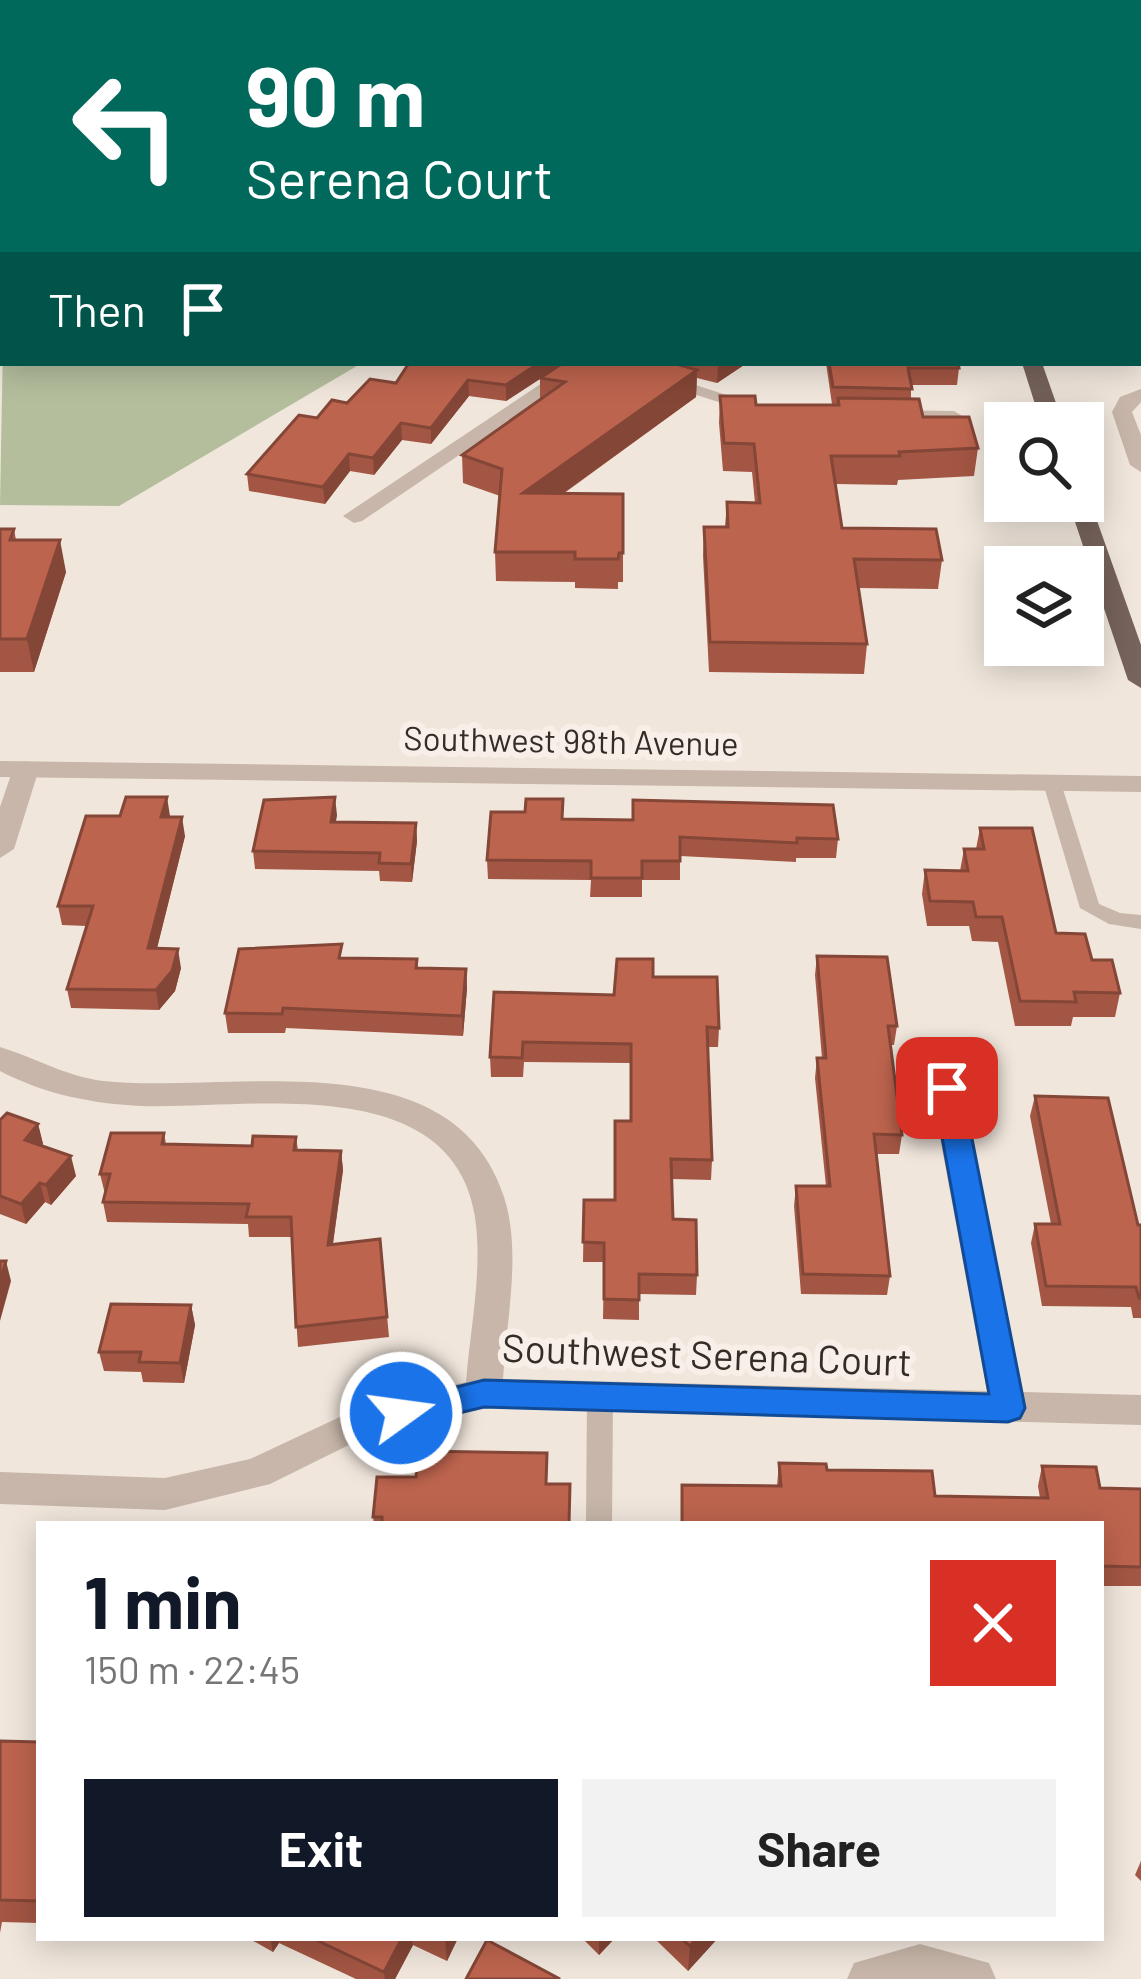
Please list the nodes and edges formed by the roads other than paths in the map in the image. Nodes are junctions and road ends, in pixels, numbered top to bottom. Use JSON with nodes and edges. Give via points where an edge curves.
{"nodes":[{"id":1,"x":580,"y":366,"type":"edge"},
{"id":2,"x":617,"y":366,"type":"edge"},
{"id":3,"x":1033,"y":366,"type":"edge"},
{"id":4,"x":1140,"y":395,"type":"edge"},
{"id":5,"x":1045,"y":402,"type":"edge"},
{"id":6,"x":787,"y":414,"type":"edge"},
{"id":7,"x":862,"y":416,"type":"edge"},
{"id":8,"x":954,"y":417,"type":"edge"},
{"id":9,"x":1141,"y":465,"type":"edge"},
{"id":10,"x":354,"y":516,"type":"dead end"},
{"id":11,"x":1086,"y":522,"type":"edge"},
{"id":12,"x":1141,"y":680,"type":"edge"},
{"id":13,"x":13,"y":769,"type":"edge"},
{"id":14,"x":1052,"y":783,"type":"junction"},
{"id":15,"x":1141,"y":784,"type":"edge"},
{"id":16,"x":0,"y":849,"type":"edge"},
{"id":17,"x":1141,"y":922,"type":"edge"},
{"id":18,"x":0,"y":1058,"type":"edge"},
{"id":19,"x":947,"y":1088,"type":"dead end"},
{"id":20,"x":484,"y":1393,"type":"junction"},
{"id":21,"x":600,"y":1396,"type":"junction"},
{"id":22,"x":1008,"y":1408,"type":"junction"},
{"id":23,"x":1141,"y":1409,"type":"edge"},
{"id":24,"x":0,"y":1488,"type":"edge"},
{"id":25,"x":599,"y":1521,"type":"edge"},
{"id":26,"x":870,"y":1979,"type":"edge"},
{"id":27,"x":973,"y":1979,"type":"edge"}],
"edges":[{"from":1,"to":10,"type":"street"},
{"from":2,"to":6,"type":"street"},
{"from":3,"to":5,"type":"main road"},
{"from":4,"to":9,"type":"street","via":[[1122,415]]},
{"from":7,"to":8,"type":"street"},
{"from":11,"to":12,"type":"main road"},
{"from":13,"to":14,"type":"street","name":"Southwest 98th Avenue"},
{"from":13,"to":16,"type":"street"},
{"from":14,"to":15,"type":"street","name":"Southwest 98th Avenue"},
{"from":14,"to":17,"type":"lane","via":[[1090,908]]},
{"from":18,"to":20,"type":"street","via":[[54,1084],[104,1091],[348,1094],[412,1114],[448,1138],[471,1165],[492,1216]]},
{"from":19,"to":22,"type":"street"},
{"from":20,"to":21,"type":"street","name":"Southwest Serena Court"},
{"from":20,"to":24,"type":"street","name":"Southwest Serena Court","via":[[359,1424],[256,1473],[165,1494]]},
{"from":21,"to":22,"type":"street","name":"Southwest Serena Court"},
{"from":21,"to":25,"type":"lane"},
{"from":22,"to":23,"type":"street","name":"Southwest Serena Court"},
{"from":26,"to":27,"type":"street","via":[[920,1967]]}]}
